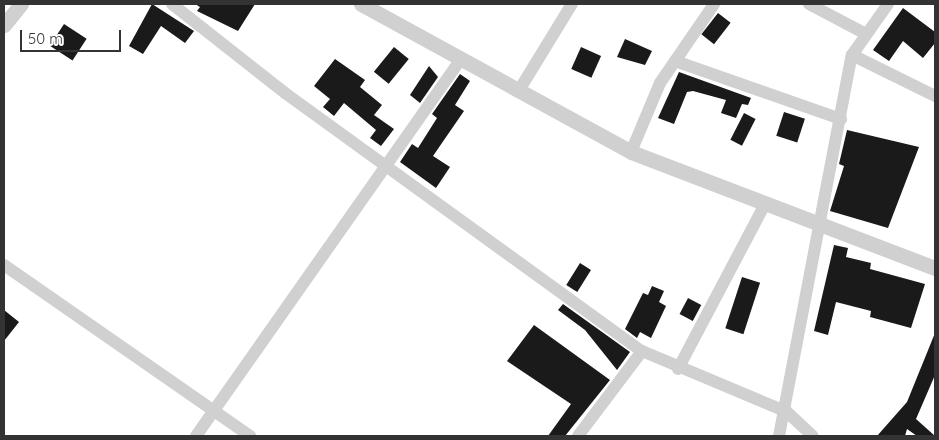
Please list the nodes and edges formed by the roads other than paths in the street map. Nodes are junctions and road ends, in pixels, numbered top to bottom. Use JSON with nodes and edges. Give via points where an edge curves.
{"nodes":[{"id":1,"x":21,"y":4,"type":"edge"},
{"id":2,"x":172,"y":4,"type":"edge"},
{"id":3,"x":361,"y":4,"type":"edge"},
{"id":4,"x":572,"y":4,"type":"edge"},
{"id":5,"x":714,"y":4,"type":"edge"},
{"id":6,"x":809,"y":4,"type":"edge"},
{"id":7,"x":888,"y":4,"type":"edge"},
{"id":8,"x":4,"y":25,"type":"edge"},
{"id":9,"x":864,"y":33,"type":"junction"},
{"id":10,"x":852,"y":55,"type":"junction"},
{"id":11,"x":461,"y":59,"type":"junction"},
{"id":12,"x":675,"y":61,"type":"junction"},
{"id":13,"x":518,"y":92,"type":"junction"},
{"id":14,"x":935,"y":96,"type":"edge"},
{"id":15,"x":841,"y":119,"type":"junction"},
{"id":16,"x":631,"y":152,"type":"junction"},
{"id":17,"x":388,"y":167,"type":"junction"},
{"id":18,"x":764,"y":206,"type":"junction"},
{"id":19,"x":822,"y":227,"type":"junction"},
{"id":20,"x":4,"y":265,"type":"edge"},
{"id":21,"x":935,"y":268,"type":"edge"},
{"id":22,"x":642,"y":351,"type":"junction"},
{"id":23,"x":678,"y":369,"type":"junction"},
{"id":24,"x":214,"y":411,"type":"junction"},
{"id":25,"x":787,"y":412,"type":"junction"},
{"id":26,"x":196,"y":436,"type":"edge"},
{"id":27,"x":250,"y":436,"type":"edge"},
{"id":28,"x":578,"y":436,"type":"edge"},
{"id":29,"x":779,"y":436,"type":"edge"},
{"id":30,"x":813,"y":436,"type":"edge"}],
"edges":[{"from":1,"to":8,"type":"street"},
{"from":2,"to":17,"type":"street"},
{"from":3,"to":11,"type":"street"},
{"from":4,"to":13,"type":"street"},
{"from":5,"to":12,"type":"street"},
{"from":6,"to":9,"type":"street"},
{"from":7,"to":9,"type":"street"},
{"from":9,"to":10,"type":"street"},
{"from":10,"to":14,"type":"street"},
{"from":10,"to":15,"type":"street"},
{"from":11,"to":13,"type":"street"},
{"from":11,"to":17,"type":"street"},
{"from":12,"to":15,"type":"street"},
{"from":12,"to":16,"type":"street","via":[[660,83]]},
{"from":13,"to":16,"type":"street"},
{"from":15,"to":19,"type":"street"},
{"from":16,"to":18,"type":"street"},
{"from":17,"to":22,"type":"street"},
{"from":17,"to":24,"type":"street"},
{"from":18,"to":19,"type":"street"},
{"from":18,"to":23,"type":"street"},
{"from":19,"to":21,"type":"street"},
{"from":19,"to":25,"type":"street"},
{"from":20,"to":24,"type":"street"},
{"from":22,"to":23,"type":"street"},
{"from":22,"to":28,"type":"street"},
{"from":23,"to":25,"type":"street"},
{"from":24,"to":26,"type":"street"},
{"from":24,"to":27,"type":"street"},
{"from":25,"to":29,"type":"street"},
{"from":25,"to":30,"type":"street"}]}
